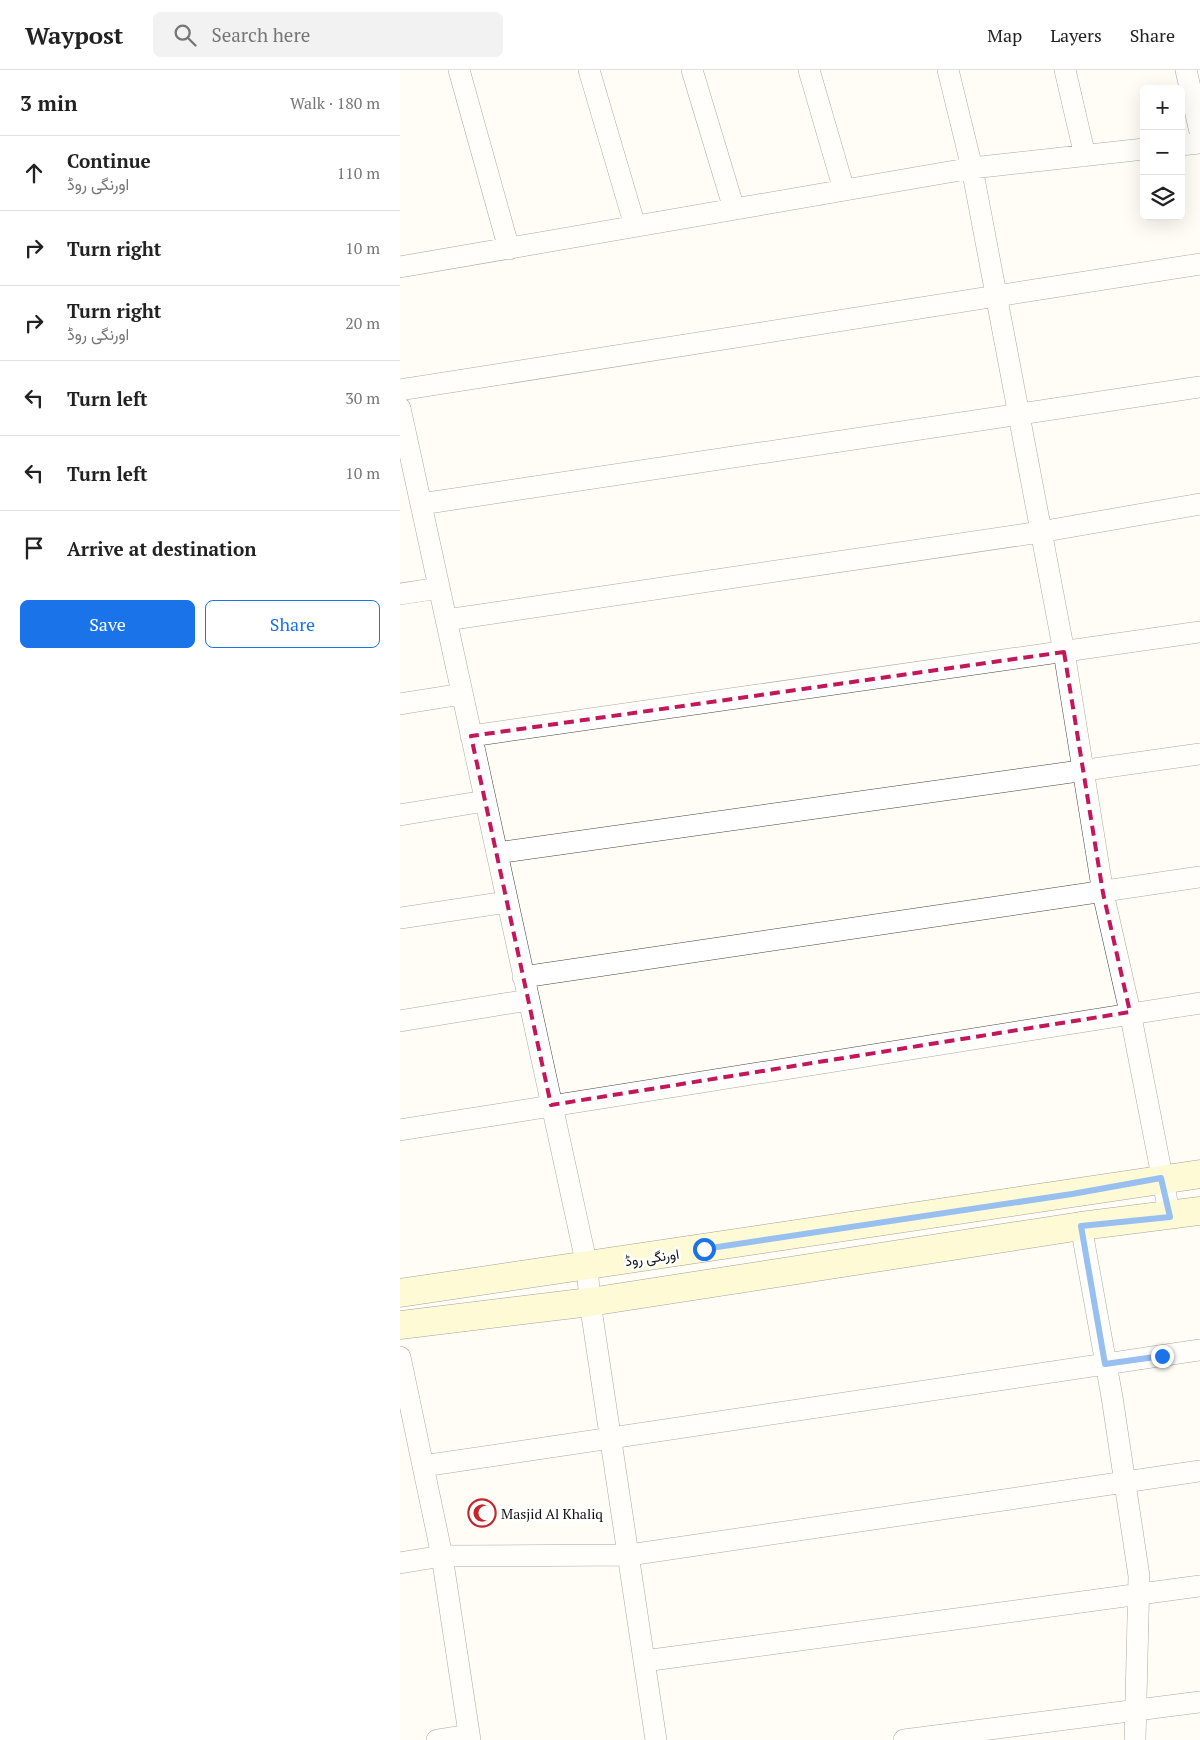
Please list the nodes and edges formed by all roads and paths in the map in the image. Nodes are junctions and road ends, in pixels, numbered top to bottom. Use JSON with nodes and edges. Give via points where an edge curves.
{"nodes":[{"id":1,"x":459,"y":70,"type":"edge"},
{"id":2,"x":588,"y":70,"type":"edge"},
{"id":3,"x":692,"y":70,"type":"edge"},
{"id":4,"x":808,"y":70,"type":"edge"},
{"id":5,"x":948,"y":70,"type":"edge"},
{"id":6,"x":1065,"y":70,"type":"edge"},
{"id":7,"x":1186,"y":70,"type":"edge"},
{"id":8,"x":1200,"y":132,"type":"edge"},
{"id":9,"x":1200,"y":143,"type":"edge"},
{"id":10,"x":1185,"y":145,"type":"edge"},
{"id":11,"x":1140,"y":149,"type":"edge"},
{"id":12,"x":1085,"y":156,"type":"junction"},
{"id":13,"x":972,"y":168,"type":"junction"},
{"id":14,"x":844,"y":190,"type":"junction"},
{"id":15,"x":734,"y":209,"type":"junction"},
{"id":16,"x":634,"y":226,"type":"junction"},
{"id":17,"x":509,"y":248,"type":"junction"},
{"id":18,"x":1200,"y":264,"type":"edge"},
{"id":19,"x":400,"y":267,"type":"edge"},
{"id":20,"x":995,"y":295,"type":"junction"},
{"id":21,"x":1200,"y":387,"type":"edge"},
{"id":22,"x":400,"y":390,"type":"edge"},
{"id":23,"x":400,"y":408,"type":"edge"},
{"id":24,"x":1018,"y":414,"type":"junction"},
{"id":25,"x":413,"y":494,"type":"edge"},
{"id":26,"x":1200,"y":504,"type":"edge"},
{"id":27,"x":1040,"y":532,"type":"junction"},
{"id":28,"x":439,"y":588,"type":"junction"},
{"id":29,"x":400,"y":594,"type":"edge"},
{"id":30,"x":446,"y":620,"type":"junction"},
{"id":31,"x":1200,"y":632,"type":"edge"},
{"id":32,"x":1064,"y":652,"type":"junction"},
{"id":33,"x":462,"y":694,"type":"junction"},
{"id":34,"x":400,"y":704,"type":"edge"},
{"id":35,"x":471,"y":736,"type":"junction"},
{"id":36,"x":1200,"y":754,"type":"edge"},
{"id":37,"x":1085,"y":770,"type":"junction"},
{"id":38,"x":485,"y":801,"type":"junction"},
{"id":39,"x":400,"y":815,"type":"edge"},
{"id":40,"x":497,"y":853,"type":"junction"},
{"id":41,"x":1200,"y":877,"type":"edge"},
{"id":42,"x":1103,"y":893,"type":"junction"},
{"id":43,"x":507,"y":902,"type":"junction"},
{"id":44,"x":400,"y":918,"type":"edge"},
{"id":45,"x":524,"y":977,"type":"junction"},
{"id":46,"x":528,"y":1000,"type":"junction"},
{"id":47,"x":1200,"y":1002,"type":"edge"},
{"id":48,"x":1130,"y":1012,"type":"junction"},
{"id":49,"x":400,"y":1021,"type":"edge"},
{"id":50,"x":551,"y":1105,"type":"junction"},
{"id":51,"x":400,"y":1130,"type":"edge"},
{"id":52,"x":1200,"y":1174,"type":"edge"},
{"id":53,"x":1161,"y":1178,"type":"junction"},
{"id":54,"x":1200,"y":1211,"type":"edge"},
{"id":55,"x":1170,"y":1217,"type":"junction"},
{"id":56,"x":1081,"y":1226,"type":"junction"},
{"id":57,"x":587,"y":1266,"type":"junction"},
{"id":58,"x":400,"y":1293,"type":"edge"},
{"id":59,"x":590,"y":1302,"type":"junction"},
{"id":60,"x":400,"y":1325,"type":"edge"},
{"id":61,"x":1200,"y":1350,"type":"edge"},
{"id":62,"x":400,"y":1357,"type":"edge"},
{"id":63,"x":1105,"y":1364,"type":"junction"},
{"id":64,"x":611,"y":1438,"type":"junction"},
{"id":65,"x":423,"y":1466,"type":"junction"},
{"id":66,"x":1200,"y":1471,"type":"edge"},
{"id":67,"x":1125,"y":1482,"type":"junction"},
{"id":68,"x":628,"y":1555,"type":"junction"},
{"id":69,"x":442,"y":1556,"type":"junction"},
{"id":70,"x":400,"y":1564,"type":"edge"},
{"id":71,"x":1200,"y":1586,"type":"edge"},
{"id":72,"x":1138,"y":1594,"type":"junction"},
{"id":73,"x":644,"y":1661,"type":"junction"},
{"id":74,"x":1200,"y":1702,"type":"edge"},
{"id":75,"x":1136,"y":1710,"type":"junction"},
{"id":76,"x":470,"y":1737,"type":"edge"},
{"id":77,"x":437,"y":1740,"type":"edge"},
{"id":78,"x":656,"y":1740,"type":"edge"},
{"id":79,"x":904,"y":1740,"type":"edge"},
{"id":80,"x":1135,"y":1740,"type":"edge"}],
"edges":[{"from":1,"to":17,"type":"street"},
{"from":2,"to":16,"type":"street"},
{"from":3,"to":15,"type":"street"},
{"from":4,"to":14,"type":"street"},
{"from":5,"to":13,"type":"street"},
{"from":6,"to":12,"type":"street"},
{"from":7,"to":8,"type":"street"},
{"from":9,"to":10,"type":"street"},
{"from":11,"to":12,"type":"street"},
{"from":12,"to":13,"type":"street"},
{"from":13,"to":14,"type":"street"},
{"from":13,"to":20,"type":"street"},
{"from":14,"to":15,"type":"street"},
{"from":15,"to":16,"type":"street"},
{"from":16,"to":17,"type":"street"},
{"from":17,"to":19,"type":"street"},
{"from":18,"to":20,"type":"street"},
{"from":20,"to":22,"type":"street"},
{"from":20,"to":24,"type":"street"},
{"from":21,"to":24,"type":"street"},
{"from":23,"to":25,"type":"street"},
{"from":24,"to":25,"type":"street"},
{"from":24,"to":27,"type":"street"},
{"from":25,"to":28,"type":"street"},
{"from":26,"to":27,"type":"street"},
{"from":27,"to":30,"type":"street"},
{"from":27,"to":32,"type":"street"},
{"from":28,"to":29,"type":"street"},
{"from":28,"to":30,"type":"street"},
{"from":30,"to":33,"type":"street"},
{"from":31,"to":32,"type":"street"},
{"from":32,"to":35,"type":"street"},
{"from":32,"to":37,"type":"street"},
{"from":33,"to":34,"type":"street"},
{"from":33,"to":35,"type":"street"},
{"from":35,"to":38,"type":"street"},
{"from":36,"to":37,"type":"street"},
{"from":37,"to":40,"type":"street"},
{"from":37,"to":42,"type":"street"},
{"from":38,"to":39,"type":"street"},
{"from":38,"to":40,"type":"street"},
{"from":40,"to":43,"type":"street"},
{"from":41,"to":42,"type":"street"},
{"from":42,"to":45,"type":"street"},
{"from":42,"to":48,"type":"street"},
{"from":43,"to":44,"type":"street"},
{"from":43,"to":45,"type":"street"},
{"from":45,"to":46,"type":"street"},
{"from":46,"to":49,"type":"street"},
{"from":46,"to":50,"type":"street"},
{"from":47,"to":48,"type":"street"},
{"from":48,"to":50,"type":"street"},
{"from":48,"to":53,"type":"street"},
{"from":50,"to":51,"type":"street"},
{"from":50,"to":57,"type":"street"},
{"from":52,"to":53,"type":"main road","name":"اورنگی روڈ"},
{"from":53,"to":55,"type":"street"},
{"from":53,"to":57,"type":"main road","name":"اورنگی روڈ"},
{"from":54,"to":55,"type":"main road"},
{"from":55,"to":56,"type":"main road"},
{"from":56,"to":59,"type":"main road"},
{"from":56,"to":63,"type":"street"},
{"from":57,"to":58,"type":"main road","name":"اورنگی روڈ"},
{"from":57,"to":59,"type":"street"},
{"from":59,"to":60,"type":"main road"},
{"from":59,"to":64,"type":"street"},
{"from":61,"to":63,"type":"street"},
{"from":62,"to":65,"type":"street"},
{"from":63,"to":64,"type":"street"},
{"from":63,"to":67,"type":"street"},
{"from":64,"to":65,"type":"street"},
{"from":64,"to":68,"type":"street"},
{"from":65,"to":69,"type":"street"},
{"from":66,"to":67,"type":"street"},
{"from":67,"to":68,"type":"street"},
{"from":67,"to":72,"type":"street","via":[[1139,1576]]},
{"from":68,"to":69,"type":"street"},
{"from":68,"to":73,"type":"street"},
{"from":69,"to":70,"type":"street"},
{"from":69,"to":76,"type":"street"},
{"from":71,"to":72,"type":"street"},
{"from":72,"to":73,"type":"street"},
{"from":72,"to":75,"type":"street"},
{"from":73,"to":78,"type":"street"},
{"from":74,"to":75,"type":"street"},
{"from":75,"to":79,"type":"street"},
{"from":75,"to":80,"type":"street"},
{"from":76,"to":77,"type":"street"}]}
